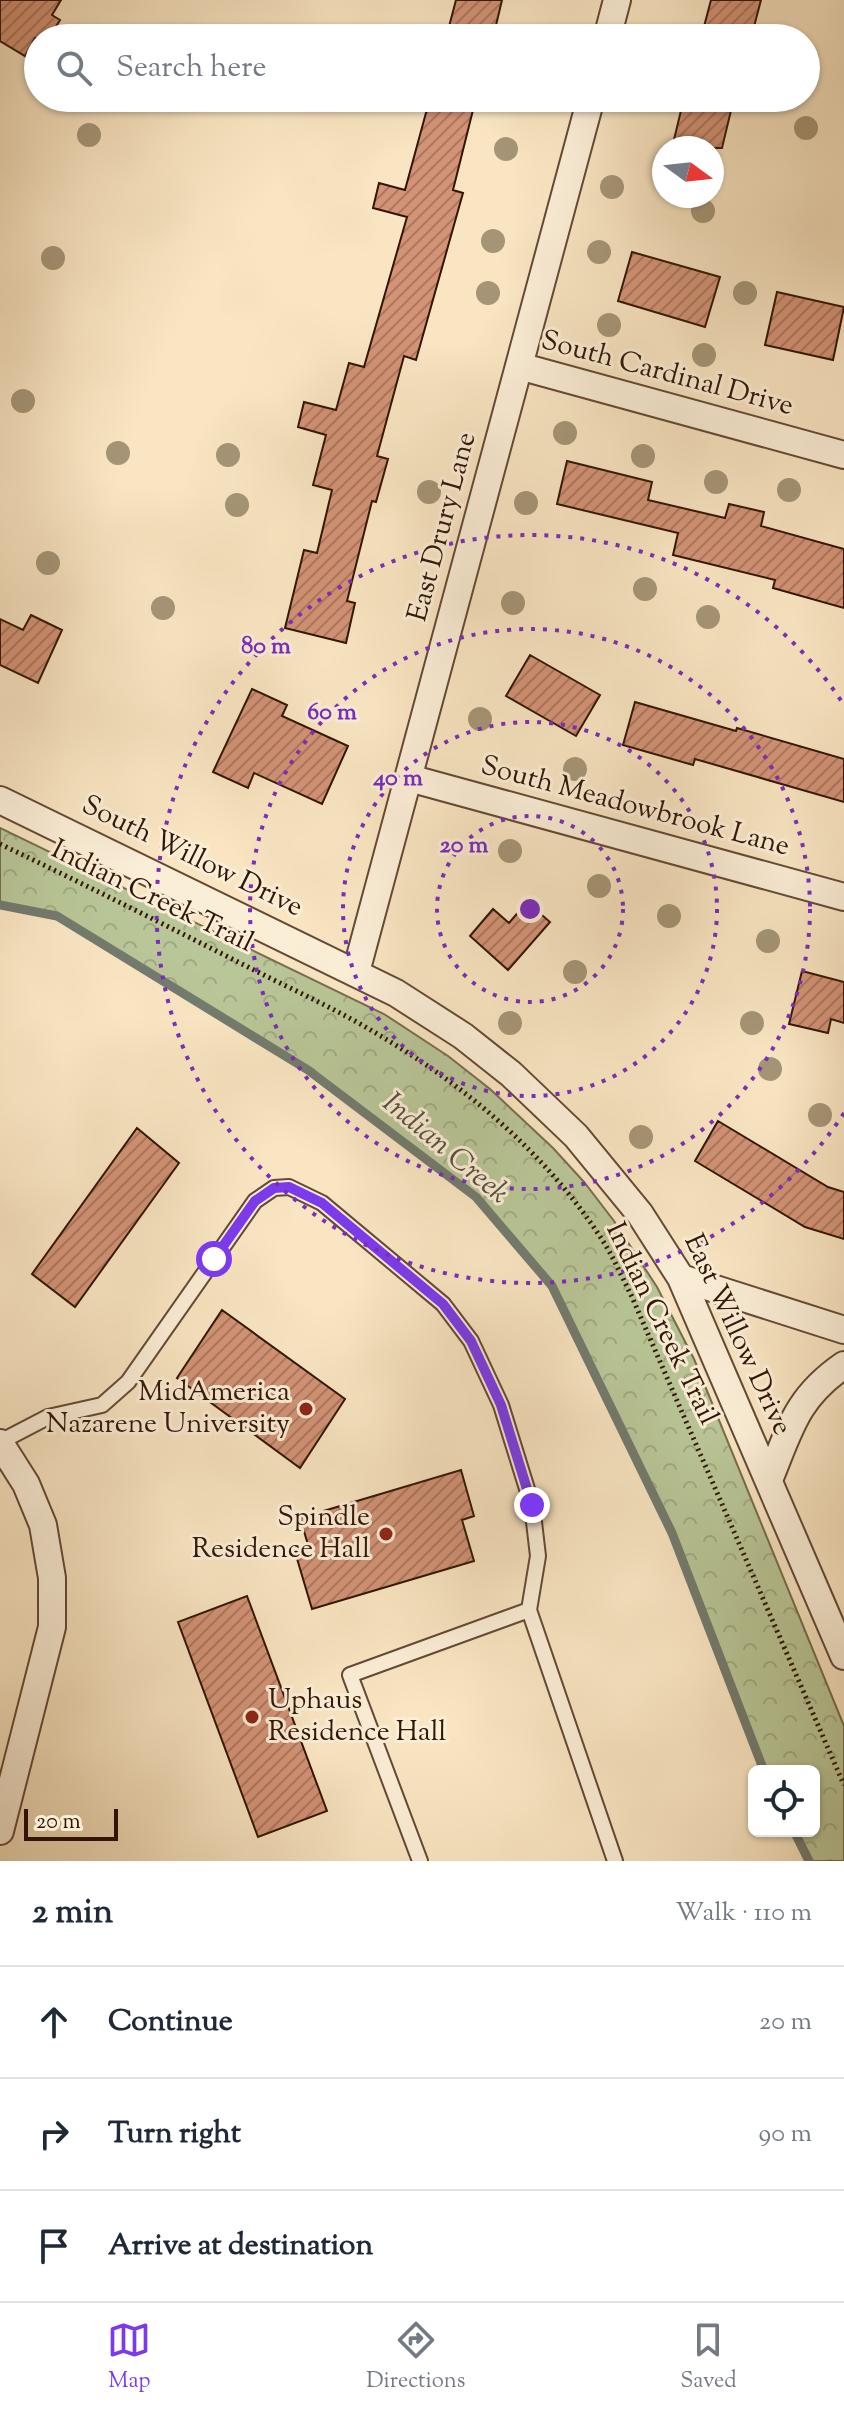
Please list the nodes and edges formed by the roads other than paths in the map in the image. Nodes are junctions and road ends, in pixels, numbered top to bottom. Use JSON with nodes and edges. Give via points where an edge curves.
{"nodes":[{"id":1,"x":617,"y":0,"type":"edge"},
{"id":2,"x":611,"y":24,"type":"edge"},
{"id":3,"x":587,"y":112,"type":"edge"},
{"id":4,"x":519,"y":366,"type":"junction"},
{"id":5,"x":844,"y":455,"type":"edge"},
{"id":6,"x":409,"y":778,"type":"junction"},
{"id":7,"x":0,"y":800,"type":"edge"},
{"id":8,"x":844,"y":897,"type":"edge"},
{"id":9,"x":356,"y":972,"type":"junction"},
{"id":10,"x":681,"y":1278,"type":"junction"},
{"id":11,"x":844,"y":1330,"type":"edge"},
{"id":12,"x":844,"y":1365,"type":"edge"},
{"id":13,"x":0,"y":1442,"type":"edge"},
{"id":14,"x":769,"y":1480,"type":"junction"},
{"id":15,"x":529,"y":1610,"type":"junction"},
{"id":16,"x":844,"y":1656,"type":"edge"},
{"id":17,"x":0,"y":1831,"type":"edge"},
{"id":18,"x":420,"y":1861,"type":"edge"},
{"id":19,"x":615,"y":1861,"type":"edge"}],
"edges":[{"from":1,"to":2,"type":"street"},
{"from":3,"to":4,"type":"street","name":"East Drury Lane"},
{"from":4,"to":5,"type":"street","name":"South Cardinal Drive"},
{"from":4,"to":6,"type":"street","name":"East Drury Lane"},
{"from":6,"to":8,"type":"street","name":"South Meadowbrook Lane"},
{"from":6,"to":9,"type":"street","name":"East Drury Lane"},
{"from":7,"to":9,"type":"street","name":"South Willow Drive"},
{"from":9,"to":10,"type":"street","name":"East Willow Drive","via":[[463,1036],[511,1074],[606,1170]]},
{"from":10,"to":11,"type":"street"},
{"from":10,"to":14,"type":"street","name":"East Willow Drive"},
{"from":12,"to":14,"type":"street","via":[[820,1382],[795,1414]]},
{"from":13,"to":15,"type":"lane","via":[[48,1417],[102,1405],[128,1382],[255,1201],[274,1188],[289,1187],[322,1203],[443,1304],[471,1341],[501,1405],[532,1505],[538,1556]]},
{"from":13,"to":17,"type":"street","via":[[43,1525],[52,1578],[52,1627]]},
{"from":14,"to":16,"type":"street","name":"East Willow Drive"},
{"from":15,"to":18,"type":"lane","via":[[350,1675]]},
{"from":15,"to":19,"type":"lane"}]}
